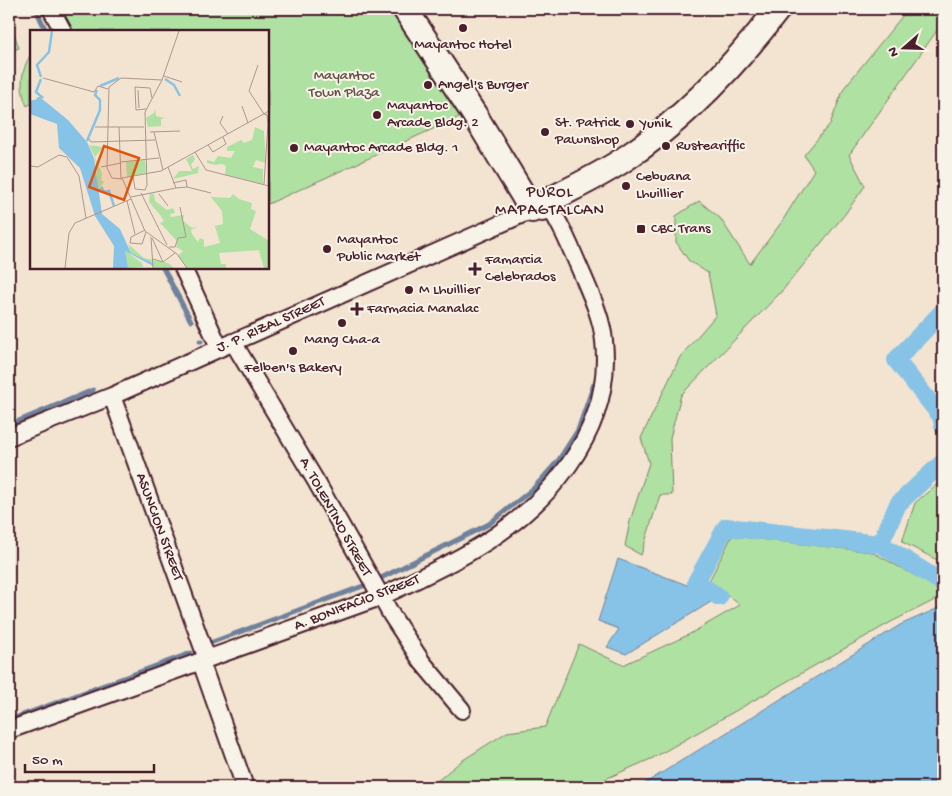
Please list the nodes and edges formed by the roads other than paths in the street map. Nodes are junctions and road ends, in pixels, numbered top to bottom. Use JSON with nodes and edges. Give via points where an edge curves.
{"nodes":[{"id":1,"x":51,"y":9,"type":"edge"},
{"id":2,"x":405,"y":9,"type":"edge"},
{"id":3,"x":422,"y":9,"type":"edge"},
{"id":4,"x":778,"y":9,"type":"edge"},
{"id":5,"x":62,"y":30,"type":"edge"},
{"id":6,"x":546,"y":210,"type":"junction"},
{"id":7,"x":184,"y":269,"type":"edge"},
{"id":8,"x":226,"y":344,"type":"junction"},
{"id":9,"x":112,"y":396,"type":"junction"},
{"id":10,"x":9,"y":437,"type":"edge"},
{"id":11,"x":380,"y":597,"type":"junction"},
{"id":12,"x":204,"y":660,"type":"junction"},
{"id":13,"x":462,"y":710,"type":"dead end"},
{"id":14,"x":9,"y":730,"type":"edge"},
{"id":15,"x":245,"y":787,"type":"edge"}],
"edges":[{"from":1,"to":5,"type":"street"},
{"from":2,"to":6,"type":"main road","via":[[474,114]]},
{"from":3,"to":6,"type":"main road"},
{"from":4,"to":6,"type":"main road","via":[[733,64],[669,126]]},
{"from":6,"to":8,"type":"street","name":"J. P. RIZAL STREET"},
{"from":6,"to":11,"type":"street","name":"A. BONIFACIO STREET","via":[[587,286],[601,323],[604,341],[602,395],[588,434],[547,492],[497,535],[434,572]]},
{"from":7,"to":8,"type":"street","name":"A. TOLENTINO STREET"},
{"from":8,"to":9,"type":"street","name":"J. P. RIZAL STREET"},
{"from":8,"to":11,"type":"street","name":"A. TOLENTINO STREET","via":[[317,483]]},
{"from":9,"to":10,"type":"street","name":"J. P. RIZAL STREET"},
{"from":9,"to":12,"type":"street","name":"ASUNCION STREET"},
{"from":11,"to":12,"type":"street","name":"A. BONIFACIO STREET"},
{"from":11,"to":13,"type":"street","name":"A. TOLENTINO STREET","via":[[422,662]]},
{"from":12,"to":14,"type":"street","name":"A. BONIFACIO STREET"},
{"from":12,"to":15,"type":"street","name":"ASUNCION STREET"}]}
